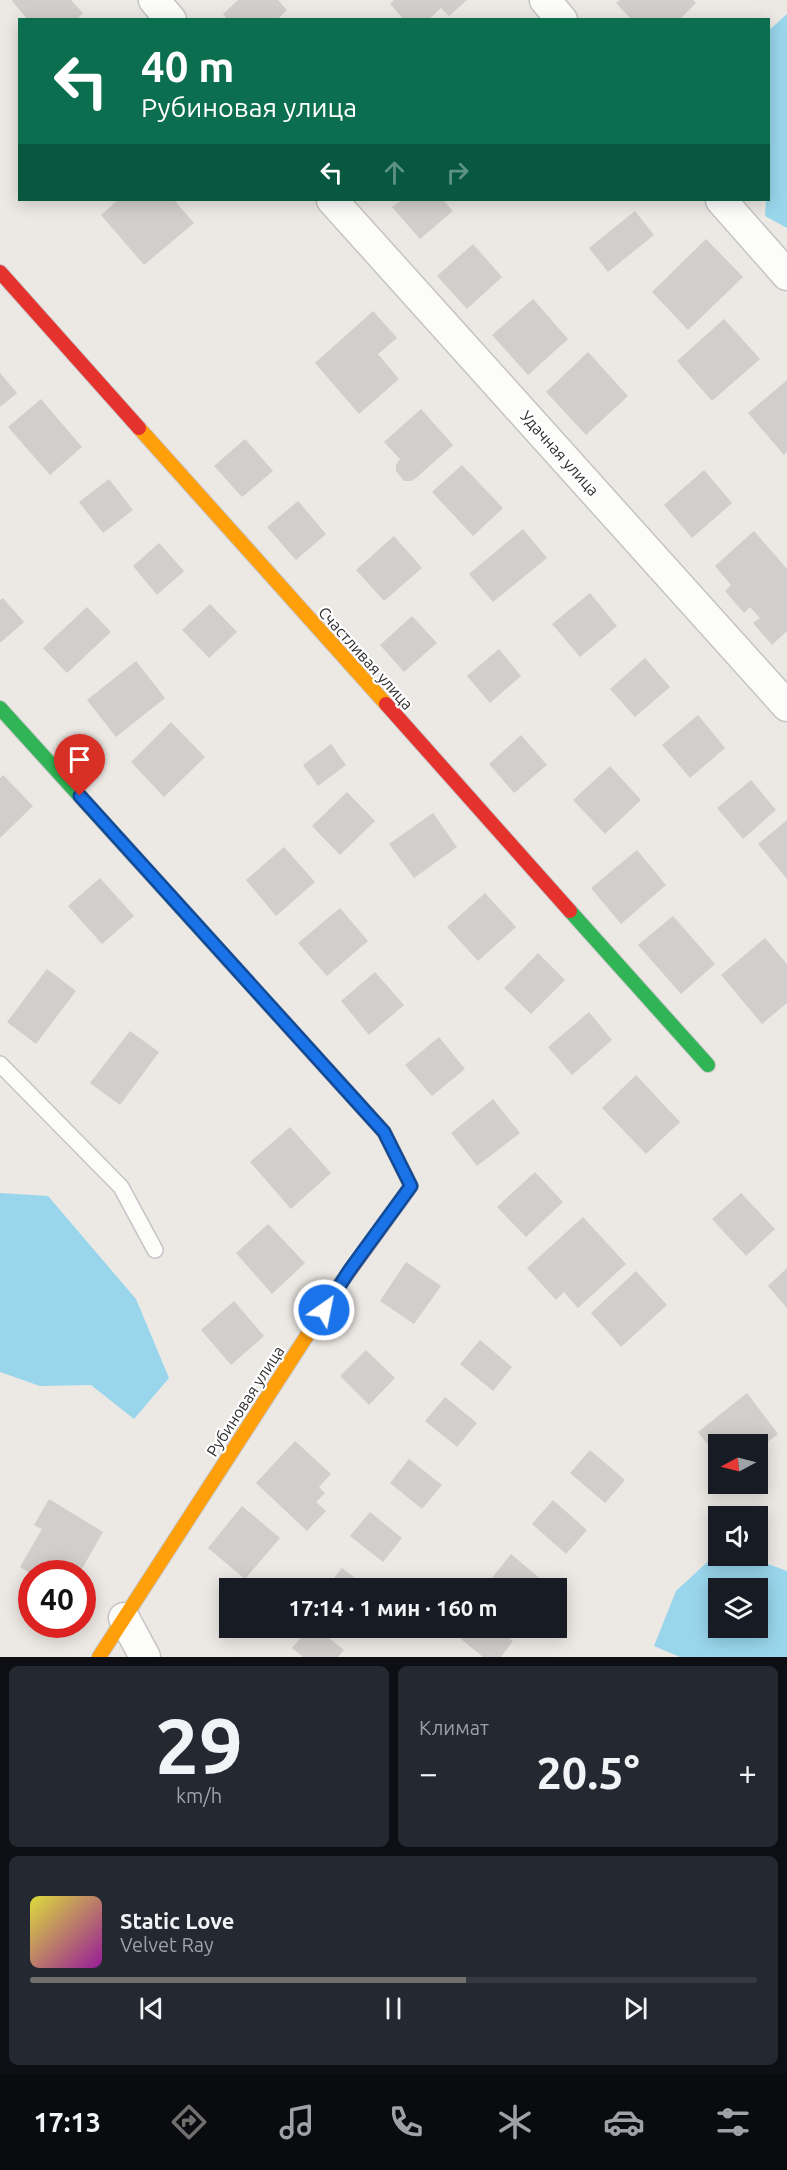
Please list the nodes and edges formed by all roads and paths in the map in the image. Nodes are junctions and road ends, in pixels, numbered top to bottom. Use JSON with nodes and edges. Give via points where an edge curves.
{"nodes":[{"id":1,"x":153,"y":0,"type":"edge"},
{"id":2,"x":545,"y":0,"type":"edge"},
{"id":3,"x":169,"y":18,"type":"edge"},
{"id":4,"x":560,"y":18,"type":"edge"},
{"id":5,"x":333,"y":201,"type":"edge"},
{"id":6,"x":722,"y":201,"type":"edge"},
{"id":7,"x":0,"y":272,"type":"edge"},
{"id":8,"x":787,"y":275,"type":"edge"},
{"id":9,"x":787,"y":706,"type":"edge"},
{"id":10,"x":0,"y":708,"type":"edge"},
{"id":11,"x":0,"y":1064,"type":"edge"},
{"id":12,"x":708,"y":1065,"type":"dead end"},
{"id":13,"x":155,"y":1250,"type":"dead end"},
{"id":14,"x":124,"y":1618,"type":"junction"},
{"id":15,"x":99,"y":1657,"type":"edge"},
{"id":16,"x":145,"y":1657,"type":"edge"}],
"edges":[{"from":1,"to":3,"type":"street"},
{"from":2,"to":4,"type":"street"},
{"from":5,"to":9,"type":"street","name":"Удачная улица"},
{"from":6,"to":8,"type":"street"},
{"from":7,"to":12,"type":"street","name":"Счастливая улица"},
{"from":10,"to":14,"type":"street","name":"Рубиновая улица","via":[[384,1132],[411,1186],[349,1271]]},
{"from":11,"to":13,"type":"lane","via":[[120,1187]]},
{"from":14,"to":15,"type":"street","name":"Рубиновая улица"},
{"from":14,"to":16,"type":"street"}]}
